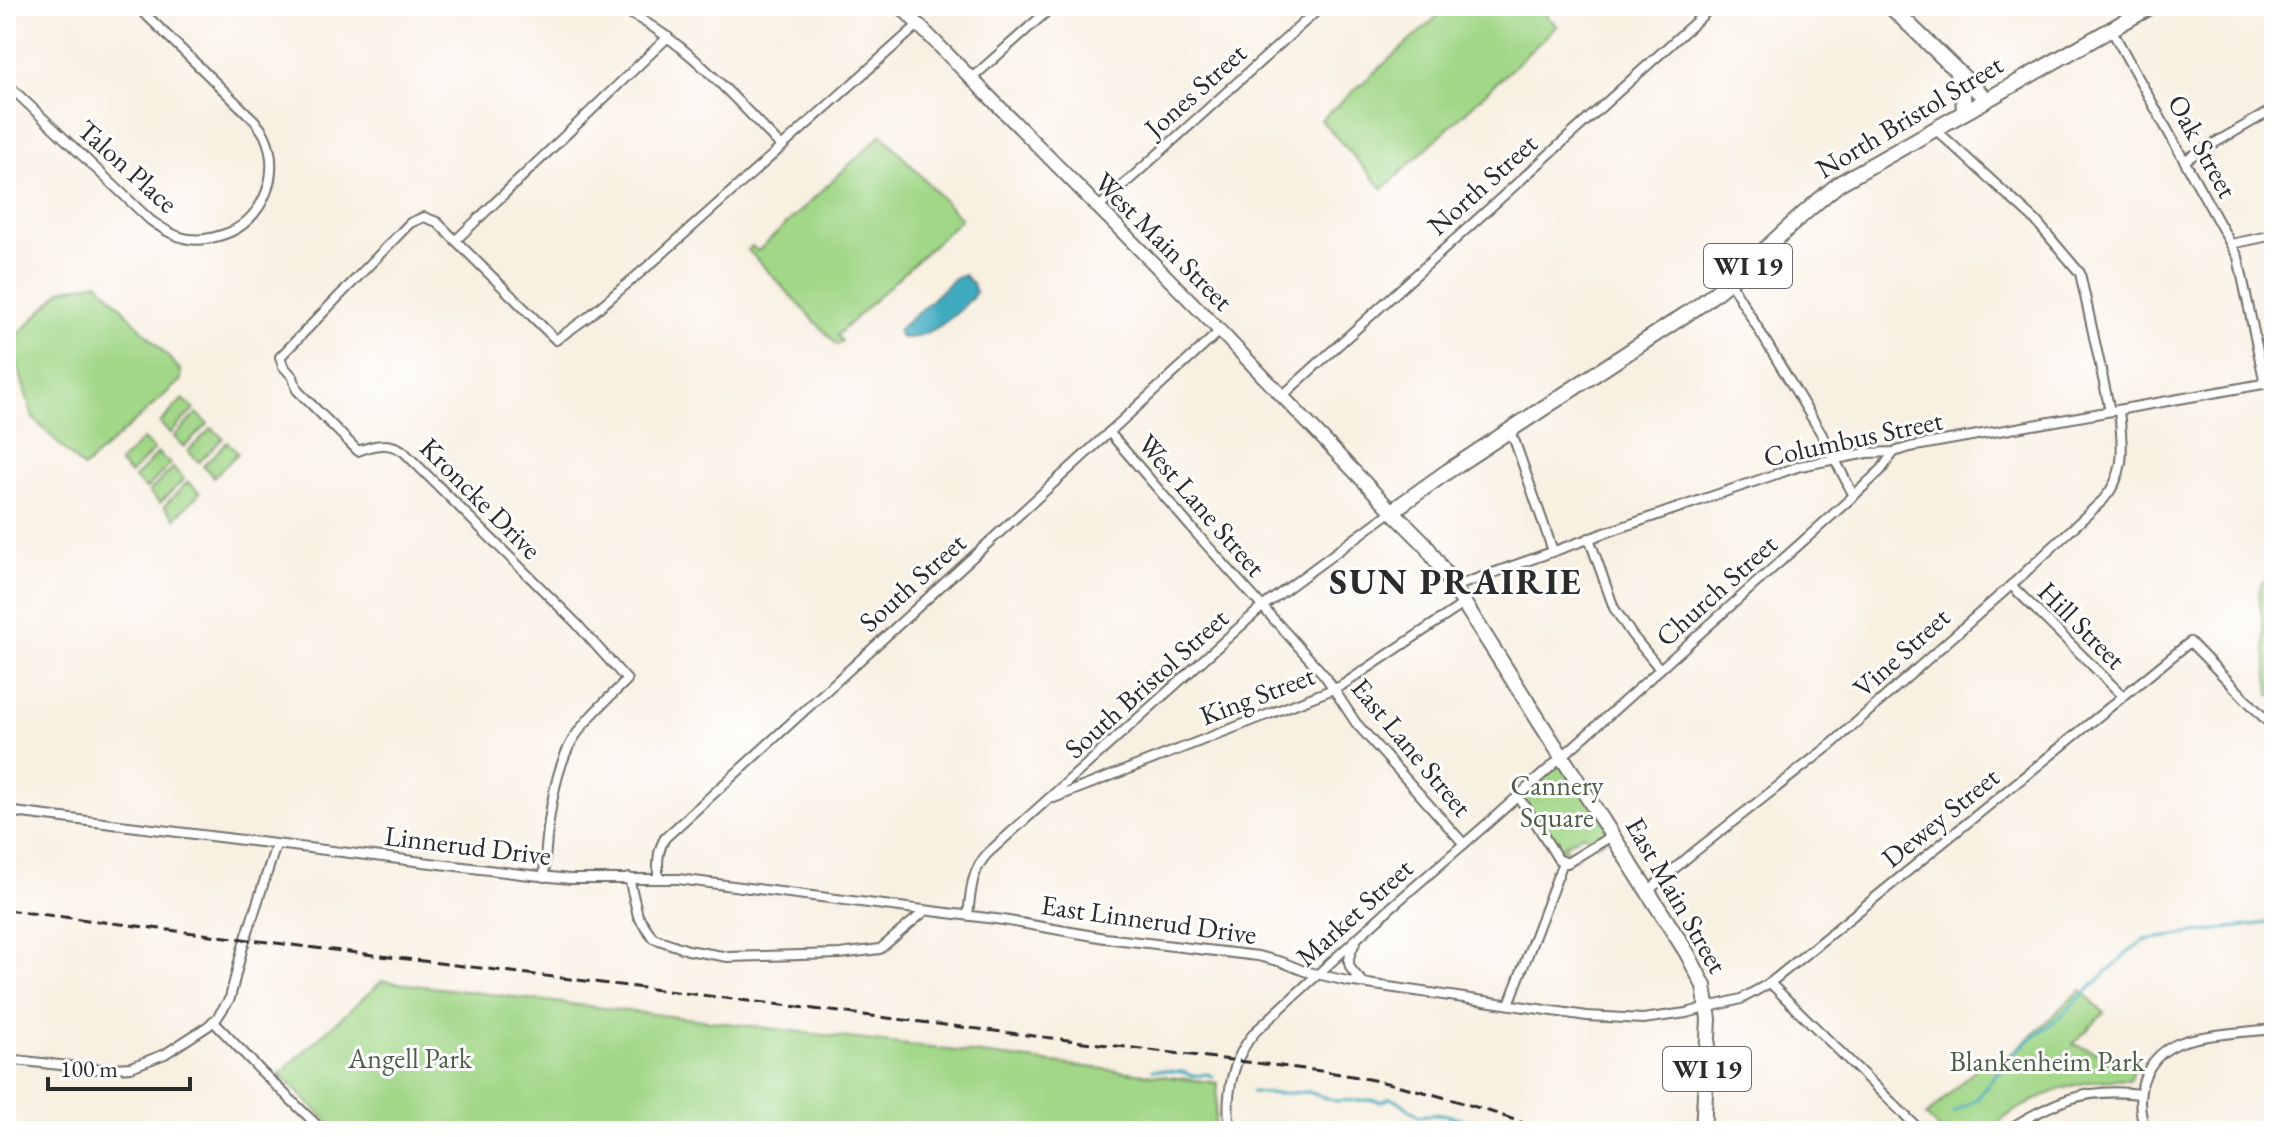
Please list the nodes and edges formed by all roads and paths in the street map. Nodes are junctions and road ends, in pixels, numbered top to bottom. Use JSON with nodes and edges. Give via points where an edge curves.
{"nodes":[{"id":1,"x":137,"y":6,"type":"edge"},
{"id":2,"x":615,"y":6,"type":"edge"},
{"id":3,"x":900,"y":6,"type":"edge"},
{"id":4,"x":1053,"y":6,"type":"edge"},
{"id":5,"x":1322,"y":6,"type":"edge"},
{"id":6,"x":1713,"y":6,"type":"edge"},
{"id":7,"x":1890,"y":6,"type":"edge"},
{"id":8,"x":2152,"y":6,"type":"edge"},
{"id":9,"x":919,"y":24,"type":"junction"},
{"id":10,"x":2111,"y":29,"type":"junction"},
{"id":11,"x":668,"y":37,"type":"junction"},
{"id":12,"x":1953,"y":67,"type":"junction"},
{"id":13,"x":972,"y":78,"type":"junction"},
{"id":14,"x":6,"y":83,"type":"edge"},
{"id":15,"x":1986,"y":99,"type":"junction"},
{"id":16,"x":2274,"y":109,"type":"edge"},
{"id":17,"x":1964,"y":112,"type":"junction"},
{"id":18,"x":1935,"y":129,"type":"junction"},
{"id":19,"x":782,"y":147,"type":"junction"},
{"id":20,"x":2185,"y":160,"type":"junction"},
{"id":21,"x":1098,"y":208,"type":"junction"},
{"id":22,"x":2274,"y":235,"type":"edge"},
{"id":23,"x":456,"y":240,"type":"junction"},
{"id":24,"x":2231,"y":244,"type":"junction"},
{"id":25,"x":1730,"y":282,"type":"junction"},
{"id":26,"x":1220,"y":331,"type":"junction"},
{"id":27,"x":2270,"y":383,"type":"edge"},
{"id":28,"x":1282,"y":396,"type":"junction"},
{"id":29,"x":2114,"y":410,"type":"junction"},
{"id":30,"x":1508,"y":431,"type":"junction"},
{"id":31,"x":1109,"y":432,"type":"junction"},
{"id":32,"x":1894,"y":452,"type":"junction"},
{"id":33,"x":1835,"y":459,"type":"junction"},
{"id":34,"x":1854,"y":496,"type":"junction"},
{"id":35,"x":1392,"y":511,"type":"junction"},
{"id":36,"x":1589,"y":538,"type":"junction"},
{"id":37,"x":1553,"y":551,"type":"junction"},
{"id":38,"x":2011,"y":585,"type":"junction"},
{"id":39,"x":1454,"y":587,"type":"junction"},
{"id":40,"x":1465,"y":603,"type":"junction"},
{"id":41,"x":1262,"y":607,"type":"junction"},
{"id":42,"x":1660,"y":669,"type":"junction"},
{"id":43,"x":1334,"y":688,"type":"junction"},
{"id":44,"x":2123,"y":696,"type":"junction"},
{"id":45,"x":2274,"y":728,"type":"edge"},
{"id":46,"x":1562,"y":755,"type":"junction"},
{"id":47,"x":1517,"y":797,"type":"junction"},
{"id":48,"x":1050,"y":799,"type":"junction"},
{"id":49,"x":6,"y":811,"type":"edge"},
{"id":50,"x":1608,"y":838,"type":"junction"},
{"id":51,"x":1464,"y":844,"type":"junction"},
{"id":52,"x":276,"y":845,"type":"junction"},
{"id":53,"x":1566,"y":862,"type":"junction"},
{"id":54,"x":544,"y":877,"type":"junction"},
{"id":55,"x":658,"y":877,"type":"junction"},
{"id":56,"x":629,"y":878,"type":"junction"},
{"id":57,"x":1648,"y":891,"type":"junction"},
{"id":58,"x":925,"y":911,"type":"junction"},
{"id":59,"x":968,"y":915,"type":"junction"},
{"id":60,"x":1358,"y":937,"type":"junction"},
{"id":61,"x":1317,"y":974,"type":"junction"},
{"id":62,"x":1364,"y":983,"type":"junction"},
{"id":63,"x":1770,"y":983,"type":"junction"},
{"id":64,"x":1509,"y":1004,"type":"junction"},
{"id":65,"x":1708,"y":1006,"type":"junction"},
{"id":66,"x":213,"y":1021,"type":"junction"},
{"id":67,"x":2274,"y":1029,"type":"edge"},
{"id":68,"x":6,"y":1059,"type":"edge"},
{"id":69,"x":2140,"y":1094,"type":"junction"},
{"id":70,"x":323,"y":1131,"type":"edge"},
{"id":71,"x":1230,"y":1131,"type":"edge"},
{"id":72,"x":1703,"y":1131,"type":"edge"},
{"id":73,"x":1921,"y":1131,"type":"edge"},
{"id":74,"x":2006,"y":1131,"type":"edge"},
{"id":75,"x":2146,"y":1131,"type":"edge"}],
"edges":[{"from":1,"to":14,"type":"street","name":"Talon Place","via":[[265,136],[271,173],[267,191],[259,209],[231,232],[208,239],[170,234]]},
{"from":2,"to":11,"type":"street"},
{"from":3,"to":9,"type":"main road","name":"West Main Street"},
{"from":4,"to":13,"type":"street"},
{"from":5,"to":21,"type":"street","name":"Jones Street"},
{"from":6,"to":28,"type":"street","name":"North Street"},
{"from":7,"to":12,"type":"main road"},
{"from":8,"to":10,"type":"main road","name":"North Bristol Street"},
{"from":9,"to":13,"type":"main road","name":"West Main Street"},
{"from":9,"to":19,"type":"street","name":"Kroncke Drive"},
{"from":10,"to":15,"type":"main road","name":"North Bristol Street"},
{"from":10,"to":20,"type":"street","name":"Oak Street"},
{"from":11,"to":19,"type":"street"},
{"from":11,"to":23,"type":"street"},
{"from":12,"to":15,"type":"main road"},
{"from":12,"to":17,"type":"main road"},
{"from":13,"to":21,"type":"main road","name":"West Main Street"},
{"from":15,"to":17,"type":"main road","name":"North Bristol Street","number":"WI 19"},
{"from":16,"to":20,"type":"street"},
{"from":17,"to":18,"type":"main road","name":"North Bristol Street","number":"WI 19"},
{"from":18,"to":25,"type":"main road","name":"North Bristol Street","number":"WI 19","via":[[1840,183]]},
{"from":18,"to":29,"type":"street","name":"Vine Street","via":[[2036,221],[2080,273]]},
{"from":19,"to":23,"type":"street","name":"Kroncke Drive","via":[[556,340]]},
{"from":20,"to":24,"type":"street","name":"Oak Street"},
{"from":21,"to":26,"type":"main road","name":"West Main Street"},
{"from":22,"to":24,"type":"street"},
{"from":23,"to":54,"type":"street","name":"Kroncke Drive","via":[[424,217],[410,223],[281,360],[299,391],[358,451],[387,445],[404,452],[627,680],[566,752]]},
{"from":24,"to":27,"type":"street","name":"Oak Street"},
{"from":25,"to":30,"type":"main road","name":"North Bristol Street","number":"WI 19"},
{"from":25,"to":33,"type":"street"},
{"from":26,"to":28,"type":"main road","name":"West Main Street"},
{"from":26,"to":31,"type":"street","name":"South Street"},
{"from":27,"to":29,"type":"street","name":"Columbus Street"},
{"from":28,"to":35,"type":"main road","name":"West Main Street"},
{"from":29,"to":32,"type":"street","name":"Columbus Street"},
{"from":29,"to":38,"type":"street","name":"Vine Street","via":[[2122,443],[2115,485]]},
{"from":30,"to":35,"type":"main road","name":"North Bristol Street","number":"WI 19"},
{"from":30,"to":37,"type":"street"},
{"from":31,"to":41,"type":"street","name":"West Lane Street"},
{"from":31,"to":55,"type":"street","name":"South Street","via":[[665,838],[658,854]]},
{"from":32,"to":33,"type":"street","name":"Columbus Street"},
{"from":32,"to":34,"type":"street","name":"Church Street"},
{"from":33,"to":34,"type":"street"},
{"from":33,"to":36,"type":"street","name":"Columbus Street"},
{"from":34,"to":42,"type":"street","name":"Church Street"},
{"from":35,"to":39,"type":"main road","name":"East Main Street","number":"WI 19","via":[[1424,543]]},
{"from":35,"to":41,"type":"street","name":"South Bristol Street"},
{"from":36,"to":37,"type":"street","name":"Columbus Street"},
{"from":36,"to":42,"type":"street","via":[[1614,608]]},
{"from":37,"to":39,"type":"street","name":"Columbus Street"},
{"from":38,"to":44,"type":"street","name":"Hill Street"},
{"from":38,"to":57,"type":"street","name":"Vine Street","via":[[1833,743]]},
{"from":39,"to":40,"type":"main road","name":"East Main Street","number":"WI 19"},
{"from":40,"to":43,"type":"street","name":"King Street"},
{"from":40,"to":46,"type":"main road","name":"East Main Street","number":"WI 19"},
{"from":41,"to":43,"type":"street","name":"East Lane Street"},
{"from":41,"to":48,"type":"street","name":"South Bristol Street"},
{"from":42,"to":46,"type":"street","name":"Church Street"},
{"from":43,"to":48,"type":"street","name":"King Street"},
{"from":43,"to":51,"type":"street","name":"East Lane Street","via":[[1366,735]]},
{"from":44,"to":45,"type":"street","name":"Dewey Street","via":[[2190,642]]},
{"from":44,"to":63,"type":"street","name":"Dewey Street"},
{"from":46,"to":47,"type":"street","name":"Market Street"},
{"from":46,"to":50,"type":"main road","name":"East Main Street","number":"WI 19"},
{"from":47,"to":51,"type":"street","name":"Market Street"},
{"from":47,"to":53,"type":"street","via":[[1558,859]]},
{"from":48,"to":59,"type":"street","name":"South Bristol Street","via":[[980,862]]},
{"from":49,"to":52,"type":"street","name":"Linnerud Drive"},
{"from":50,"to":53,"type":"street"},
{"from":50,"to":57,"type":"main road","name":"East Main Street","number":"WI 19"},
{"from":51,"to":60,"type":"street","name":"Market Street"},
{"from":52,"to":54,"type":"street","name":"Linnerud Drive"},
{"from":52,"to":66,"type":"street","via":[[230,998]]},
{"from":53,"to":64,"type":"street"},
{"from":54,"to":56,"type":"street","name":"Linnerud Drive"},
{"from":55,"to":56,"type":"street","name":"Linnerud Drive"},
{"from":55,"to":58,"type":"street","name":"Linnerud Drive"},
{"from":56,"to":58,"type":"street","via":[[638,916],[653,938],[728,957],[880,949]]},
{"from":57,"to":65,"type":"main road","name":"East Main Street","number":"WI 19","via":[[1687,953]]},
{"from":58,"to":59,"type":"street","name":"East Linnerud Drive"},
{"from":59,"to":61,"type":"street","name":"East Linnerud Drive","via":[[1258,956]]},
{"from":60,"to":61,"type":"street","name":"Market Street"},
{"from":60,"to":62,"type":"street","via":[[1348,960]]},
{"from":61,"to":62,"type":"street","name":"East Linnerud Drive"},
{"from":61,"to":71,"type":"street","name":"Market Street","via":[[1241,1051],[1231,1088]]},
{"from":62,"to":64,"type":"street","name":"East Linnerud Drive"},
{"from":63,"to":65,"type":"street","name":"Dewey Street","via":[[1741,999]]},
{"from":63,"to":73,"type":"street"},
{"from":64,"to":65,"type":"street","name":"East Linnerud Drive","via":[[1643,1019]]},
{"from":65,"to":72,"type":"main road","name":"East Main Street","number":"WI 19"},
{"from":66,"to":68,"type":"street","via":[[165,1054],[131,1067],[96,1069]]},
{"from":66,"to":70,"type":"street"},
{"from":67,"to":69,"type":"street","via":[[2175,1044],[2147,1071]]},
{"from":69,"to":74,"type":"street","via":[[2082,1095],[2050,1105]]},
{"from":69,"to":75,"type":"street"}]}
